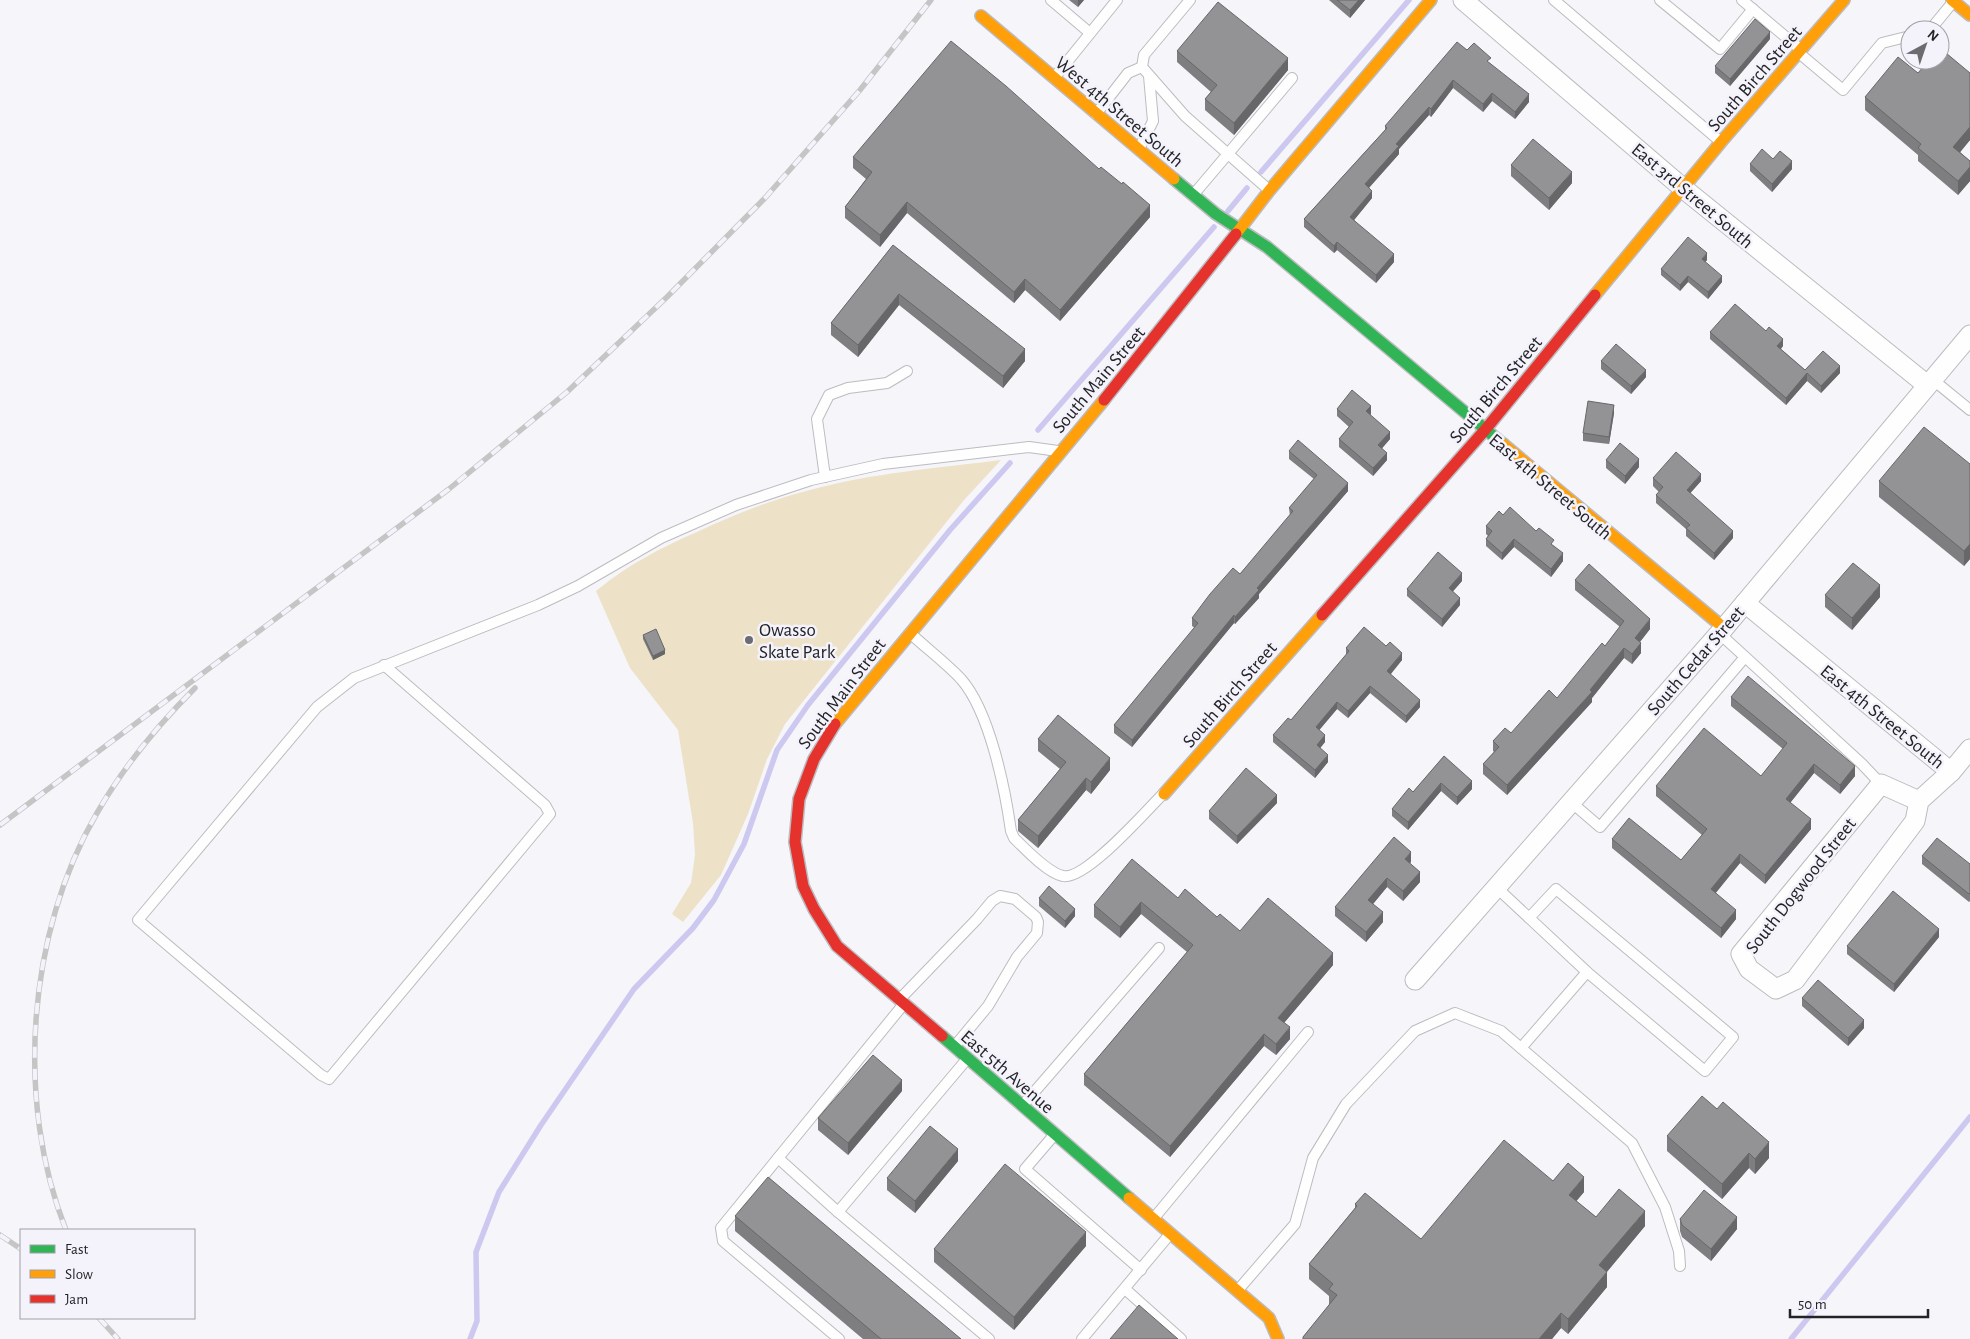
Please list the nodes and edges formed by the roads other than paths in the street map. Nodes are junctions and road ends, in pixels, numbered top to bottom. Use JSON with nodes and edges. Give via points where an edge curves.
{"nodes":[{"id":1,"x":1051,"y":0,"type":"edge"},
{"id":2,"x":1117,"y":0,"type":"edge"},
{"id":3,"x":1190,"y":0,"type":"edge"},
{"id":4,"x":1431,"y":0,"type":"edge"},
{"id":5,"x":1463,"y":0,"type":"edge"},
{"id":6,"x":1554,"y":0,"type":"edge"},
{"id":7,"x":1660,"y":0,"type":"edge"},
{"id":8,"x":1742,"y":0,"type":"edge"},
{"id":9,"x":1844,"y":0,"type":"edge"},
{"id":10,"x":1952,"y":1,"type":"edge"},
{"id":11,"x":1753,"y":9,"type":"junction"},
{"id":12,"x":981,"y":16,"type":"dead end"},
{"id":13,"x":1970,"y":16,"type":"edge"},
{"id":14,"x":1938,"y":20,"type":"edge"},
{"id":15,"x":1090,"y":33,"type":"junction"},
{"id":16,"x":1900,"y":38,"type":"edge"},
{"id":17,"x":1800,"y":52,"type":"junction"},
{"id":18,"x":1142,"y":67,"type":"junction"},
{"id":19,"x":1149,"y":76,"type":"junction"},
{"id":20,"x":1292,"y":78,"type":"dead end"},
{"id":21,"x":1053,"y":79,"type":"junction"},
{"id":22,"x":1096,"y":114,"type":"junction"},
{"id":23,"x":1721,"y":142,"type":"junction"},
{"id":24,"x":1139,"y":150,"type":"junction"},
{"id":25,"x":1228,"y":154,"type":"junction"},
{"id":26,"x":1684,"y":189,"type":"junction"},
{"id":27,"x":1269,"y":191,"type":"junction"},
{"id":28,"x":1193,"y":194,"type":"junction"},
{"id":29,"x":1239,"y":229,"type":"junction"},
{"id":30,"x":1970,"y":335,"type":"edge"},
{"id":31,"x":907,"y":371,"type":"dead end"},
{"id":32,"x":1930,"y":382,"type":"junction"},
{"id":33,"x":1970,"y":410,"type":"edge"},
{"id":34,"x":1485,"y":430,"type":"junction"},
{"id":35,"x":1061,"y":451,"type":"junction"},
{"id":36,"x":825,"y":477,"type":"junction"},
{"id":37,"x":1745,"y":603,"type":"junction"},
{"id":38,"x":1721,"y":631,"type":"junction"},
{"id":39,"x":909,"y":632,"type":"junction"},
{"id":40,"x":1745,"y":657,"type":"junction"},
{"id":41,"x":384,"y":665,"type":"junction"},
{"id":42,"x":1970,"y":749,"type":"edge"},
{"id":43,"x":1951,"y":772,"type":"junction"},
{"id":44,"x":1880,"y":784,"type":"junction"},
{"id":45,"x":802,"y":787,"type":"joint"},
{"id":46,"x":1164,"y":794,"type":"joint"},
{"id":47,"x":1919,"y":801,"type":"junction"},
{"id":48,"x":1571,"y":802,"type":"junction"},
{"id":49,"x":1496,"y":887,"type":"junction"},
{"id":50,"x":1529,"y":918,"type":"junction"},
{"id":51,"x":1159,"y":948,"type":"dead end"},
{"id":52,"x":1587,"y":972,"type":"junction"},
{"id":53,"x":1415,"y":980,"type":"dead end"},
{"id":54,"x":901,"y":1003,"type":"junction"},
{"id":55,"x":1308,"y":1032,"type":"dead end"},
{"id":56,"x":954,"y":1048,"type":"junction"},
{"id":57,"x":1521,"y":1048,"type":"junction"},
{"id":58,"x":967,"y":1059,"type":"junction"},
{"id":59,"x":1022,"y":1106,"type":"junction"},
{"id":60,"x":1055,"y":1134,"type":"junction"},
{"id":61,"x":778,"y":1158,"type":"junction"},
{"id":62,"x":838,"y":1212,"type":"junction"},
{"id":63,"x":1153,"y":1219,"type":"junction"},
{"id":64,"x":1171,"y":1234,"type":"junction"},
{"id":65,"x":1680,"y":1266,"type":"dead end"},
{"id":66,"x":1141,"y":1270,"type":"junction"},
{"id":67,"x":1125,"y":1290,"type":"junction"},
{"id":68,"x":1237,"y":1291,"type":"junction"},
{"id":69,"x":839,"y":1339,"type":"edge"},
{"id":70,"x":989,"y":1339,"type":"edge"},
{"id":71,"x":1082,"y":1339,"type":"edge"},
{"id":72,"x":1181,"y":1339,"type":"edge"},
{"id":73,"x":1278,"y":1339,"type":"edge"}],
"edges":[{"from":1,"to":15,"type":"lane"},
{"from":2,"to":15,"type":"lane"},
{"from":3,"to":18,"type":"lane","via":[[1144,55]]},
{"from":4,"to":27,"type":"street","name":"South Main Street"},
{"from":5,"to":26,"type":"street","name":"East 3rd Street South"},
{"from":6,"to":23,"type":"lane"},
{"from":7,"to":11,"type":"lane","via":[[1720,50]]},
{"from":8,"to":11,"type":"lane"},
{"from":9,"to":17,"type":"street","name":"South Birch Street"},
{"from":10,"to":13,"type":"street"},
{"from":10,"to":14,"type":"lane"},
{"from":11,"to":17,"type":"lane"},
{"from":12,"to":21,"type":"street","name":"West 4th Street South"},
{"from":15,"to":21,"type":"lane"},
{"from":16,"to":17,"type":"lane","via":[[1882,43],[1843,90]]},
{"from":17,"to":23,"type":"street","name":"South Birch Street"},
{"from":18,"to":19,"type":"lane"},
{"from":18,"to":22,"type":"lane","via":[[1128,73]]},
{"from":19,"to":24,"type":"lane","via":[[1153,121]]},
{"from":19,"to":25,"type":"lane","via":[[1185,116]]},
{"from":20,"to":25,"type":"lane"},
{"from":21,"to":22,"type":"street","name":"West 4th Street South"},
{"from":22,"to":24,"type":"street","name":"West 4th Street South"},
{"from":23,"to":26,"type":"street","name":"South Birch Street"},
{"from":24,"to":28,"type":"street","name":"West 4th Street South"},
{"from":25,"to":27,"type":"lane"},
{"from":25,"to":28,"type":"lane"},
{"from":26,"to":32,"type":"street","name":"East 3rd Street South"},
{"from":26,"to":34,"type":"street","name":"South Birch Street"},
{"from":27,"to":29,"type":"street","name":"South Main Street"},
{"from":28,"to":29,"type":"street","name":"West 4th Street South"},
{"from":29,"to":34,"type":"street","name":"East 4th Street South","via":[[1267,247]]},
{"from":29,"to":35,"type":"street","name":"South Main Street","via":[[1144,352]]},
{"from":30,"to":32,"type":"street","name":"South Cedar Street"},
{"from":31,"to":36,"type":"lane","via":[[887,383],[848,388],[829,395],[817,419]]},
{"from":32,"to":33,"type":"lane"},
{"from":32,"to":37,"type":"street","name":"South Cedar Street"},
{"from":34,"to":38,"type":"street","name":"East 4th Street South"},
{"from":34,"to":46,"type":"street","name":"South Birch Street"},
{"from":35,"to":36,"type":"lane","via":[[1028,447],[883,464]]},
{"from":35,"to":39,"type":"street","name":"South Main Street"},
{"from":36,"to":41,"type":"lane","via":[[736,505],[661,538],[538,605]]},
{"from":37,"to":38,"type":"street","name":"South Cedar Street"},
{"from":37,"to":43,"type":"street","name":"East 4th Street South"},
{"from":38,"to":40,"type":"lane"},
{"from":38,"to":48,"type":"street","name":"South Cedar Street"},
{"from":39,"to":45,"type":"street","name":"South Main Street","via":[[823,742]]},
{"from":39,"to":46,"type":"lane","via":[[962,680],[981,714],[1002,781],[1014,838],[1055,874],[1066,877],[1089,867]]},
{"from":40,"to":44,"type":"lane"},
{"from":40,"to":48,"type":"lane","via":[[1600,827]]},
{"from":41,"to":41,"type":"lane","via":[[545,804],[550,814],[329,1079],[320,1075],[138,920],[318,707],[354,678]]},
{"from":42,"to":43,"type":"street"},
{"from":43,"to":47,"type":"street"},
{"from":44,"to":47,"type":"street"},
{"from":44,"to":47,"type":"street","name":"South Dogwood Street","via":[[1742,954],[1748,969],[1776,989],[1795,980],[1915,821]]},
{"from":45,"to":54,"type":"street","name":"East 5th Avenue","via":[[794,831],[796,858],[804,887],[837,946]]},
{"from":48,"to":49,"type":"street","name":"South Cedar Street"},
{"from":49,"to":50,"type":"lane"},
{"from":49,"to":53,"type":"street","name":"South Cedar Street"},
{"from":50,"to":52,"type":"lane"},
{"from":50,"to":52,"type":"lane","via":[[1556,889],[1733,1037],[1704,1072]]},
{"from":51,"to":59,"type":"lane"},
{"from":52,"to":57,"type":"lane"},
{"from":54,"to":56,"type":"street","name":"East 5th Avenue"},
{"from":54,"to":56,"type":"lane","via":[[992,901],[1000,896],[1016,899],[1036,917],[1037,933],[1017,957],[988,1006]]},
{"from":54,"to":61,"type":"lane"},
{"from":55,"to":63,"type":"lane"},
{"from":56,"to":58,"type":"street","name":"East 5th Avenue"},
{"from":57,"to":65,"type":"lane","via":[[1632,1144],[1665,1207],[1680,1250]]},
{"from":57,"to":68,"type":"lane","via":[[1501,1031],[1455,1013],[1415,1031],[1346,1104],[1314,1158],[1295,1224]]},
{"from":58,"to":59,"type":"street","name":"East 5th Avenue"},
{"from":58,"to":62,"type":"lane"},
{"from":59,"to":60,"type":"street","name":"East 5th Avenue"},
{"from":60,"to":63,"type":"street","name":"East 5th Avenue"},
{"from":60,"to":66,"type":"lane","via":[[1025,1170]]},
{"from":61,"to":62,"type":"lane"},
{"from":61,"to":69,"type":"lane","via":[[721,1228],[723,1241]]},
{"from":62,"to":70,"type":"lane"},
{"from":63,"to":64,"type":"street","name":"East 5th Avenue"},
{"from":64,"to":66,"type":"lane"},
{"from":64,"to":68,"type":"street","name":"East 5th Avenue"},
{"from":66,"to":67,"type":"lane"},
{"from":67,"to":71,"type":"lane"},
{"from":67,"to":72,"type":"lane"},
{"from":68,"to":73,"type":"street","name":"East 5th Avenue","via":[[1269,1318]]}]}
